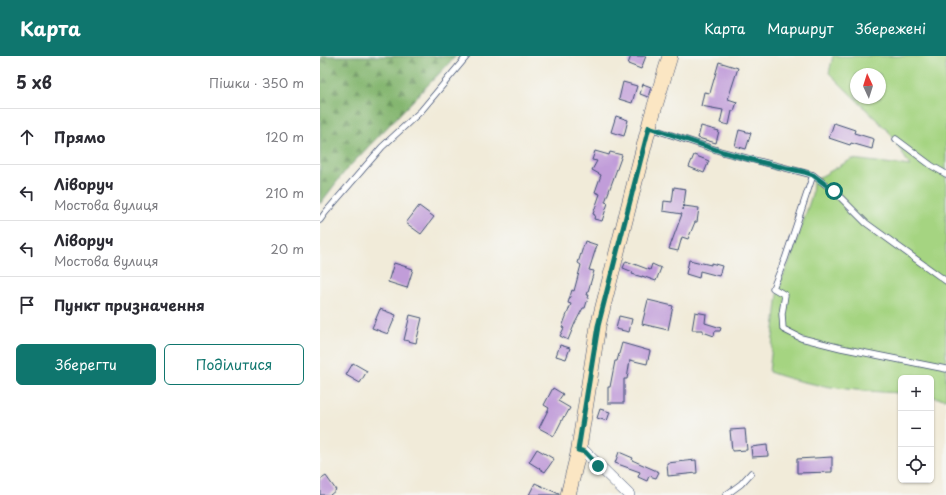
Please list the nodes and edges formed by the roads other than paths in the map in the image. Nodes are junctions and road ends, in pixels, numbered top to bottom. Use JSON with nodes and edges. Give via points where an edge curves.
{"nodes":[{"id":1,"x":467,"y":56,"type":"edge"},
{"id":2,"x":670,"y":56,"type":"edge"},
{"id":3,"x":649,"y":127,"type":"junction"},
{"id":4,"x":896,"y":139,"type":"dead end"},
{"id":5,"x":946,"y":174,"type":"edge"},
{"id":6,"x":813,"y":175,"type":"junction"},
{"id":7,"x":320,"y":220,"type":"edge"},
{"id":8,"x":946,"y":281,"type":"edge"},
{"id":9,"x":946,"y":369,"type":"edge"},
{"id":10,"x":578,"y":450,"type":"junction"},
{"id":11,"x":751,"y":473,"type":"dead end"},
{"id":12,"x":568,"y":495,"type":"edge"},
{"id":13,"x":629,"y":495,"type":"edge"},
{"id":14,"x":726,"y":495,"type":"edge"}],
"edges":[{"from":1,"to":7,"type":"lane","via":[[421,111],[378,152]]},
{"from":2,"to":3,"type":"street"},
{"from":3,"to":6,"type":"lane","via":[[723,152]]},
{"from":3,"to":10,"type":"street","via":[[598,326]]},
{"from":4,"to":5,"type":"lane"},
{"from":6,"to":8,"type":"lane","via":[[834,191],[866,223]]},
{"from":6,"to":9,"type":"lane","via":[[773,288],[785,295],[783,329],[801,338],[841,348]]},
{"from":10,"to":12,"type":"street"},
{"from":10,"to":13,"type":"street","via":[[585,452]]},
{"from":11,"to":14,"type":"lane"}]}
